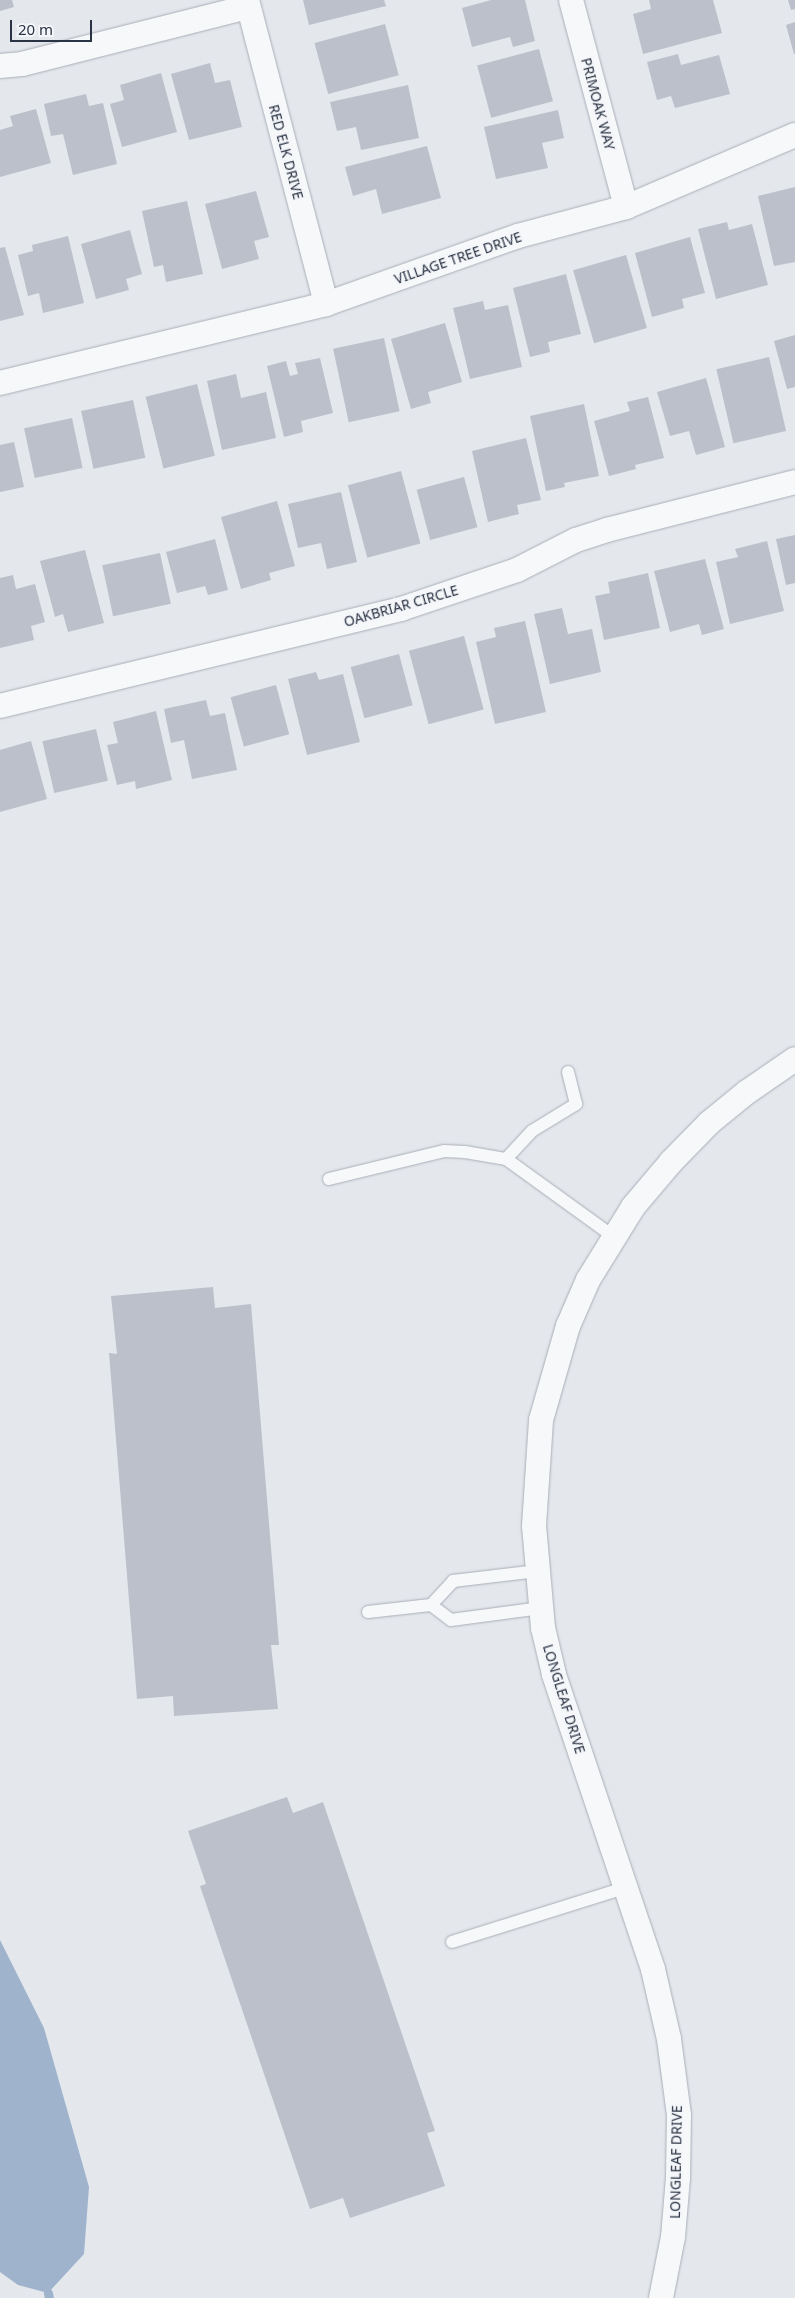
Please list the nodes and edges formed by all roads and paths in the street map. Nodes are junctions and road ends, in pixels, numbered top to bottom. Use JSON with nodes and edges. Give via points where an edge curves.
{"nodes":[{"id":1,"x":571,"y":0,"type":"edge"},
{"id":2,"x":248,"y":4,"type":"edge"},
{"id":3,"x":0,"y":66,"type":"edge"},
{"id":4,"x":795,"y":135,"type":"edge"},
{"id":5,"x":626,"y":207,"type":"junction"},
{"id":6,"x":326,"y":304,"type":"junction"},
{"id":7,"x":0,"y":383,"type":"edge"},
{"id":8,"x":795,"y":482,"type":"edge"},
{"id":9,"x":0,"y":706,"type":"edge"},
{"id":10,"x":795,"y":1059,"type":"edge"},
{"id":11,"x":568,"y":1072,"type":"dead end"},
{"id":12,"x":506,"y":1159,"type":"junction"},
{"id":13,"x":329,"y":1179,"type":"dead end"},
{"id":14,"x":614,"y":1237,"type":"junction"},
{"id":15,"x":537,"y":1571,"type":"junction"},
{"id":16,"x":430,"y":1605,"type":"junction"},
{"id":17,"x":541,"y":1608,"type":"junction"},
{"id":18,"x":368,"y":1612,"type":"dead end"},
{"id":19,"x":627,"y":1887,"type":"junction"},
{"id":20,"x":452,"y":1942,"type":"dead end"},
{"id":21,"x":661,"y":2298,"type":"edge"}],
"edges":[{"from":1,"to":5,"type":"street","name":"PRIMOAK WAY"},
{"from":2,"to":3,"type":"street","via":[[22,64]]},
{"from":2,"to":6,"type":"street","name":"RED ELK DRIVE"},
{"from":4,"to":5,"type":"street","name":"VILLAGE TREE DRIVE"},
{"from":5,"to":6,"type":"street","name":"VILLAGE TREE DRIVE","via":[[518,236]]},
{"from":6,"to":7,"type":"street","name":"VILLAGE TREE DRIVE"},
{"from":8,"to":9,"type":"street","name":"OAKBRIAR CIRCLE","via":[[607,530],[576,540],[517,570],[401,608]]},
{"from":10,"to":14,"type":"street","name":"LONGLEAF DRIVE","via":[[747,1092],[710,1123],[671,1162]]},
{"from":11,"to":12,"type":"lane","via":[[576,1104],[532,1131]]},
{"from":12,"to":13,"type":"lane","via":[[444,1151]]},
{"from":12,"to":14,"type":"lane"},
{"from":14,"to":15,"type":"street","name":"LONGLEAF DRIVE","via":[[588,1280],[568,1326],[541,1420],[534,1526]]},
{"from":15,"to":16,"type":"lane","via":[[453,1581]]},
{"from":15,"to":17,"type":"street","name":"LONGLEAF DRIVE"},
{"from":16,"to":17,"type":"lane","via":[[451,1620]]},
{"from":16,"to":18,"type":"lane"},
{"from":17,"to":19,"type":"street","name":"LONGLEAF DRIVE","via":[[554,1674]]},
{"from":19,"to":20,"type":"lane"},
{"from":19,"to":21,"type":"street","name":"LONGLEAF DRIVE","via":[[656,1978],[669,2039],[679,2115],[673,2237]]}]}
